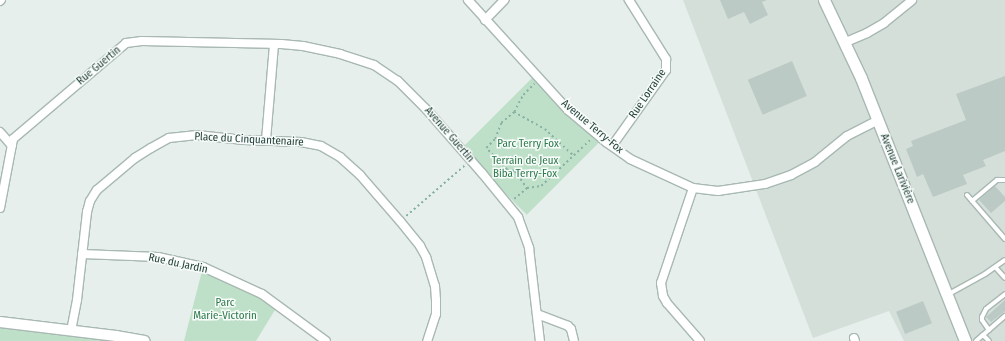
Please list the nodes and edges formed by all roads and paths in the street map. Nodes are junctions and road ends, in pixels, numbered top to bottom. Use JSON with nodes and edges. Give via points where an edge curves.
{"nodes":[{"id":1,"x":468,"y":0,"type":"edge"},
{"id":2,"x":504,"y":0,"type":"edge"},
{"id":3,"x":629,"y":0,"type":"edge"},
{"id":4,"x":824,"y":0,"type":"edge"},
{"id":5,"x":912,"y":0,"type":"edge"},
{"id":6,"x":485,"y":20,"type":"junction"},
{"id":7,"x":846,"y":42,"type":"junction"},
{"id":8,"x":274,"y":44,"type":"junction"},
{"id":9,"x":540,"y":78,"type":"junction"},
{"id":10,"x":514,"y":112,"type":"junction"},
{"id":11,"x":878,"y":120,"type":"junction"},
{"id":12,"x":0,"y":132,"type":"edge"},
{"id":13,"x":596,"y":134,"type":"junction"},
{"id":14,"x":266,"y":140,"type":"junction"},
{"id":15,"x":12,"y":146,"type":"junction"},
{"id":16,"x":612,"y":146,"type":"junction"},
{"id":17,"x":573,"y":155,"type":"junction"},
{"id":18,"x":471,"y":160,"type":"junction"},
{"id":19,"x":507,"y":170,"type":"junction"},
{"id":20,"x":1005,"y":180,"type":"edge"},
{"id":21,"x":490,"y":182,"type":"junction"},
{"id":22,"x":527,"y":188,"type":"junction"},
{"id":23,"x":693,"y":188,"type":"junction"},
{"id":24,"x":967,"y":195,"type":"dead end"},
{"id":25,"x":972,"y":201,"type":"junction"},
{"id":26,"x":507,"y":204,"type":"junction"},
{"id":27,"x":0,"y":208,"type":"edge"},
{"id":28,"x":400,"y":221,"type":"junction"},
{"id":29,"x":1004,"y":236,"type":"edge"},
{"id":30,"x":82,"y":254,"type":"junction"},
{"id":31,"x":1005,"y":260,"type":"edge"},
{"id":32,"x":996,"y":268,"type":"junction"},
{"id":33,"x":1005,"y":278,"type":"edge"},
{"id":34,"x":1005,"y":294,"type":"edge"},
{"id":35,"x":947,"y":295,"type":"junction"},
{"id":36,"x":537,"y":314,"type":"junction"},
{"id":37,"x":1005,"y":316,"type":"edge"},
{"id":38,"x":0,"y":322,"type":"edge"},
{"id":39,"x":989,"y":330,"type":"junction"},
{"id":40,"x":71,"y":331,"type":"junction"},
{"id":41,"x":983,"y":335,"type":"junction"},
{"id":42,"x":145,"y":341,"type":"edge"},
{"id":43,"x":326,"y":341,"type":"edge"},
{"id":44,"x":427,"y":341,"type":"edge"},
{"id":45,"x":540,"y":341,"type":"edge"},
{"id":46,"x":574,"y":341,"type":"edge"},
{"id":47,"x":700,"y":341,"type":"edge"},
{"id":48,"x":965,"y":341,"type":"edge"},
{"id":49,"x":976,"y":341,"type":"edge"},
{"id":50,"x":989,"y":341,"type":"edge"}],
"edges":[{"from":1,"to":6,"type":"street","name":"Avenue Terry-Fox"},
{"from":2,"to":6,"type":"street"},
{"from":3,"to":16,"type":"street","name":"Rue Lorraine","via":[[666,58],[666,70]]},
{"from":4,"to":7,"type":"main road","name":"Avenue Larivière"},
{"from":5,"to":7,"type":"street","via":[[884,23]]},
{"from":6,"to":9,"type":"street","name":"Avenue Terry-Fox"},
{"from":7,"to":11,"type":"main road","name":"Avenue Larivière"},
{"from":8,"to":14,"type":"street"},
{"from":8,"to":15,"type":"street","name":"Rue Guertin","via":[[142,41],[126,44],[13,139]]},
{"from":8,"to":18,"type":"street","name":"Avenue Guertin","via":[[303,46],[374,65],[411,93]]},
{"from":9,"to":10,"type":"path","via":[[523,95]]},
{"from":9,"to":13,"type":"street","name":"Avenue Terry-Fox","via":[[568,110]]},
{"from":10,"to":17,"type":"path","via":[[545,129]]},
{"from":10,"to":19,"type":"path","via":[[501,123],[495,139],[486,148]]},
{"from":11,"to":23,"type":"street","name":"Avenue Terry-Fox","via":[[847,136],[815,162],[791,175],[765,184],[718,190]]},
{"from":11,"to":35,"type":"main road","name":"Avenue Larivière"},
{"from":12,"to":15,"type":"street"},
{"from":13,"to":16,"type":"street","name":"Avenue Terry-Fox"},
{"from":13,"to":17,"type":"path"},
{"from":14,"to":28,"type":"street","name":"Place du Cinquantenaire","via":[[301,142],[329,150],[360,175]]},
{"from":14,"to":30,"type":"street","name":"Place du Cinquantenaire","via":[[198,135],[169,138],[151,148],[97,190],[86,212]]},
{"from":15,"to":27,"type":"street","name":"Rue Guertin"},
{"from":16,"to":23,"type":"street","name":"Avenue Terry-Fox","via":[[630,159]]},
{"from":17,"to":22,"type":"path","via":[[541,186]]},
{"from":18,"to":21,"type":"street","name":"Avenue Guertin"},
{"from":18,"to":28,"type":"path"},
{"from":19,"to":21,"type":"path"},
{"from":19,"to":22,"type":"path","via":[[515,171]]},
{"from":20,"to":25,"type":"lane","via":[[997,180]]},
{"from":21,"to":26,"type":"street","name":"Avenue Guertin"},
{"from":22,"to":26,"type":"path"},
{"from":23,"to":47,"type":"street","via":[[661,283],[667,302]]},
{"from":24,"to":25,"type":"lane"},
{"from":25,"to":29,"type":"lane"},
{"from":26,"to":36,"type":"street","name":"Avenue Guertin","via":[[518,217],[529,248]]},
{"from":28,"to":44,"type":"street","name":"Place du Cinquantenaire","via":[[420,246],[435,286],[436,314]]},
{"from":30,"to":40,"type":"street","name":"Place du Cinquantenaire"},
{"from":30,"to":43,"type":"street","name":"Rue du Jardin","via":[[158,258],[203,267],[262,294]]},
{"from":31,"to":32,"type":"lane"},
{"from":32,"to":33,"type":"lane"},
{"from":32,"to":35,"type":"lane"},
{"from":34,"to":39,"type":"lane","via":[[986,309],[982,317]]},
{"from":35,"to":48,"type":"main road","name":"Avenue Larivière"},
{"from":36,"to":45,"type":"street","name":"Avenue Guertin"},
{"from":36,"to":46,"type":"street","via":[[568,326]]},
{"from":37,"to":39,"type":"lane"},
{"from":38,"to":40,"type":"street"},
{"from":39,"to":41,"type":"lane"},
{"from":40,"to":42,"type":"street"},
{"from":41,"to":49,"type":"lane"},
{"from":41,"to":50,"type":"lane"}]}
